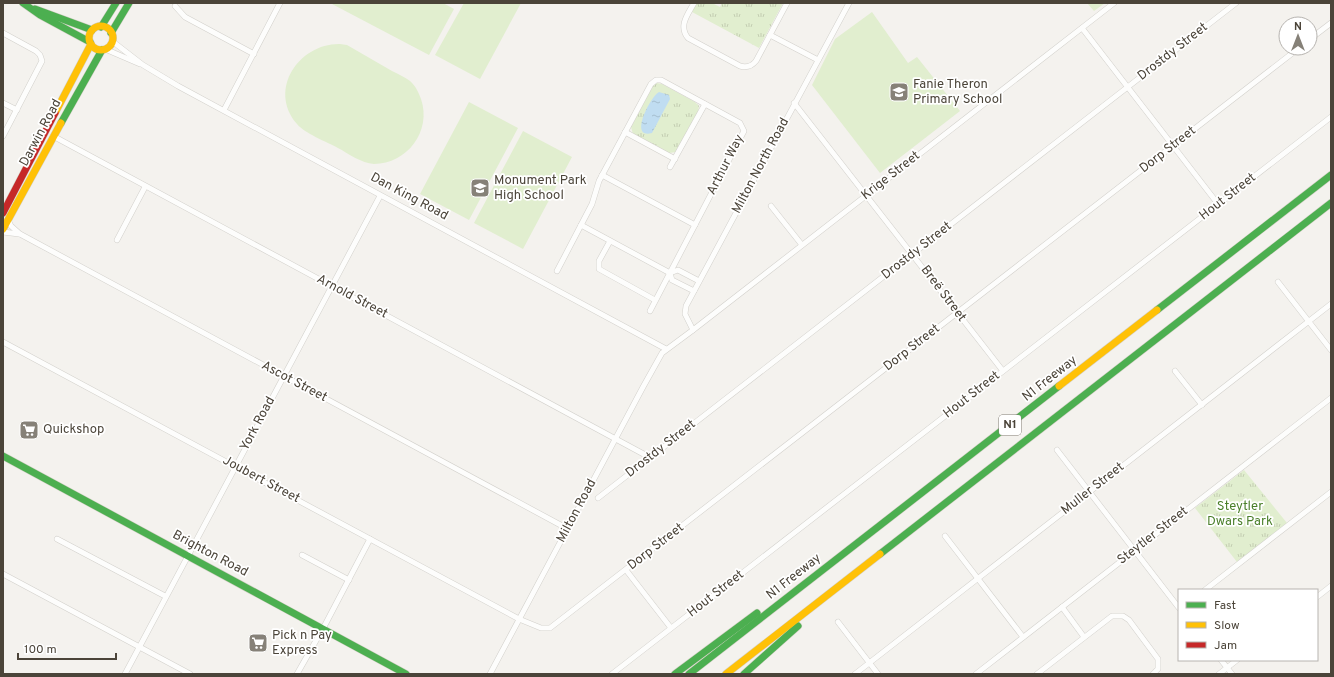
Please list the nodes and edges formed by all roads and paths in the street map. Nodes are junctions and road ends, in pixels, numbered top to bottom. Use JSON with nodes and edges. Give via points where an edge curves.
{"nodes":[{"id":1,"x":23,"y":3,"type":"edge"},
{"id":2,"x":116,"y":3,"type":"edge"},
{"id":3,"x":129,"y":3,"type":"edge"},
{"id":4,"x":280,"y":3,"type":"edge"},
{"id":5,"x":694,"y":3,"type":"edge"},
{"id":6,"x":787,"y":3,"type":"edge"},
{"id":7,"x":849,"y":3,"type":"edge"},
{"id":8,"x":1114,"y":3,"type":"edge"},
{"id":9,"x":1236,"y":3,"type":"edge"},
{"id":10,"x":174,"y":6,"type":"dead end"},
{"id":11,"x":33,"y":8,"type":"junction"},
{"id":12,"x":1331,"y":23,"type":"edge"},
{"id":13,"x":102,"y":27,"type":"junction"},
{"id":14,"x":1082,"y":28,"type":"junction"},
{"id":15,"x":92,"y":30,"type":"junction"},
{"id":16,"x":3,"y":33,"type":"edge"},
{"id":17,"x":1318,"y":33,"type":"edge"},
{"id":18,"x":770,"y":34,"type":"junction"},
{"id":19,"x":112,"y":37,"type":"junction"},
{"id":20,"x":90,"y":43,"type":"junction"},
{"id":21,"x":104,"y":50,"type":"junction"},
{"id":22,"x":254,"y":54,"type":"junction"},
{"id":23,"x":1289,"y":56,"type":"edge"},
{"id":24,"x":818,"y":60,"type":"junction"},
{"id":25,"x":143,"y":65,"type":"junction"},
{"id":26,"x":1127,"y":87,"type":"junction"},
{"id":27,"x":3,"y":103,"type":"edge"},
{"id":28,"x":794,"y":103,"type":"junction"},
{"id":29,"x":705,"y":104,"type":"junction"},
{"id":30,"x":17,"y":110,"type":"junction"},
{"id":31,"x":224,"y":110,"type":"junction"},
{"id":32,"x":1331,"y":117,"type":"edge"},
{"id":33,"x":625,"y":132,"type":"junction"},
{"id":34,"x":3,"y":136,"type":"edge"},
{"id":35,"x":53,"y":136,"type":"junction"},
{"id":36,"x":1173,"y":146,"type":"junction"},
{"id":37,"x":675,"y":159,"type":"junction"},
{"id":38,"x":670,"y":167,"type":"dead end"},
{"id":39,"x":602,"y":175,"type":"junction"},
{"id":40,"x":1331,"y":176,"type":"edge"},
{"id":41,"x":146,"y":187,"type":"junction"},
{"id":42,"x":866,"y":195,"type":"junction"},
{"id":43,"x":380,"y":196,"type":"junction"},
{"id":44,"x":1331,"y":203,"type":"edge"},
{"id":45,"x":1218,"y":204,"type":"junction"},
{"id":46,"x":771,"y":206,"type":"dead end"},
{"id":47,"x":3,"y":213,"type":"edge"},
{"id":48,"x":8,"y":220,"type":"junction"},
{"id":49,"x":581,"y":225,"type":"junction"},
{"id":50,"x":695,"y":225,"type":"junction"},
{"id":51,"x":3,"y":229,"type":"edge"},
{"id":52,"x":3,"y":232,"type":"edge"},
{"id":53,"x":20,"y":234,"type":"junction"},
{"id":54,"x":117,"y":240,"type":"dead end"},
{"id":55,"x":610,"y":241,"type":"junction"},
{"id":56,"x":802,"y":245,"type":"junction"},
{"id":57,"x":912,"y":254,"type":"junction"},
{"id":58,"x":556,"y":271,"type":"dead end"},
{"id":59,"x":670,"y":273,"type":"junction"},
{"id":60,"x":699,"y":281,"type":"junction"},
{"id":61,"x":1278,"y":282,"type":"dead end"},
{"id":62,"x":332,"y":286,"type":"junction"},
{"id":63,"x":694,"y":291,"type":"junction"},
{"id":64,"x":655,"y":300,"type":"junction"},
{"id":65,"x":1331,"y":304,"type":"edge"},
{"id":66,"x":650,"y":311,"type":"dead end"},
{"id":67,"x":957,"y":313,"type":"junction"},
{"id":68,"x":1308,"y":321,"type":"junction"},
{"id":69,"x":693,"y":330,"type":"junction"},
{"id":70,"x":3,"y":342,"type":"edge"},
{"id":71,"x":666,"y":349,"type":"junction"},
{"id":72,"x":1331,"y":350,"type":"edge"},
{"id":73,"x":1003,"y":371,"type":"junction"},
{"id":74,"x":1175,"y":371,"type":"dead end"},
{"id":75,"x":283,"y":377,"type":"junction"},
{"id":76,"x":1331,"y":398,"type":"edge"},
{"id":77,"x":1202,"y":404,"type":"junction"},
{"id":78,"x":616,"y":438,"type":"junction"},
{"id":79,"x":1057,"y":450,"type":"dead end"},
{"id":80,"x":3,"y":456,"type":"edge"},
{"id":81,"x":651,"y":458,"type":"junction"},
{"id":82,"x":236,"y":467,"type":"junction"},
{"id":83,"x":1090,"y":492,"type":"junction"},
{"id":84,"x":1331,"y":492,"type":"edge"},
{"id":85,"x":598,"y":498,"type":"dead end"},
{"id":86,"x":568,"y":529,"type":"junction"},
{"id":87,"x":945,"y":536,"type":"dead end"},
{"id":88,"x":57,"y":539,"type":"dead end"},
{"id":89,"x":370,"y":539,"type":"junction"},
{"id":90,"x":1135,"y":551,"type":"junction"},
{"id":91,"x":302,"y":555,"type":"dead end"},
{"id":92,"x":188,"y":556,"type":"junction"},
{"id":93,"x":626,"y":570,"type":"junction"},
{"id":94,"x":3,"y":574,"type":"edge"},
{"id":95,"x":978,"y":579,"type":"junction"},
{"id":96,"x":349,"y":580,"type":"junction"},
{"id":97,"x":803,"y":584,"type":"junction"},
{"id":98,"x":1331,"y":586,"type":"edge"},
{"id":99,"x":1206,"y":589,"type":"edge"},
{"id":100,"x":831,"y":593,"type":"junction"},
{"id":101,"x":165,"y":596,"type":"junction"},
{"id":102,"x":1318,"y":596,"type":"edge"},
{"id":103,"x":1062,"y":607,"type":"junction"},
{"id":104,"x":1178,"y":607,"type":"edge"},
{"id":105,"x":520,"y":619,"type":"junction"},
{"id":106,"x":838,"y":622,"type":"dead end"},
{"id":107,"x":671,"y":628,"type":"junction"},
{"id":108,"x":322,"y":630,"type":"junction"},
{"id":109,"x":1023,"y":637,"type":"junction"},
{"id":110,"x":1084,"y":637,"type":"junction"},
{"id":111,"x":140,"y":647,"type":"junction"},
{"id":112,"x":1222,"y":661,"type":"edge"},
{"id":113,"x":1236,"y":661,"type":"edge"},
{"id":114,"x":869,"y":663,"type":"junction"},
{"id":115,"x":1227,"y":668,"type":"junction"},
{"id":116,"x":125,"y":674,"type":"edge"},
{"id":117,"x":190,"y":674,"type":"edge"},
{"id":118,"x":297,"y":674,"type":"edge"},
{"id":119,"x":406,"y":674,"type":"edge"},
{"id":120,"x":490,"y":674,"type":"edge"},
{"id":121,"x":612,"y":674,"type":"edge"},
{"id":122,"x":675,"y":674,"type":"edge"},
{"id":123,"x":689,"y":674,"type":"edge"},
{"id":124,"x":726,"y":674,"type":"edge"},
{"id":125,"x":744,"y":674,"type":"edge"},
{"id":126,"x":855,"y":674,"type":"edge"},
{"id":127,"x":878,"y":674,"type":"edge"},
{"id":128,"x":976,"y":674,"type":"edge"},
{"id":129,"x":1037,"y":674,"type":"edge"},
{"id":130,"x":1153,"y":674,"type":"edge"},
{"id":131,"x":1219,"y":674,"type":"edge"},
{"id":132,"x":1232,"y":674,"type":"edge"}],
"edges":[{"from":1,"to":11,"type":"main road"},
{"from":2,"to":13,"type":"main road"},
{"from":3,"to":19,"type":"main road"},
{"from":4,"to":22,"type":"street"},
{"from":5,"to":18,"type":"street","via":[[683,25],[685,35],[740,66],[754,64]]},
{"from":6,"to":18,"type":"street"},
{"from":7,"to":24,"type":"street","name":"Milton North Road"},
{"from":8,"to":14,"type":"street","name":"Krige Street"},
{"from":9,"to":26,"type":"street","name":"Drostdy Street"},
{"from":10,"to":22,"type":"street","via":[[184,17]]},
{"from":11,"to":15,"type":"main road"},
{"from":11,"to":20,"type":"main road","via":[[40,15]]},
{"from":12,"to":17,"type":"street"},
{"from":13,"to":15,"type":"main road"},
{"from":13,"to":19,"type":"main road","via":[[106,28]]},
{"from":14,"to":26,"type":"street"},
{"from":14,"to":42,"type":"street","name":"Krige Street"},
{"from":15,"to":20,"type":"main road"},
{"from":16,"to":30,"type":"street","via":[[36,51],[41,57],[41,64]]},
{"from":18,"to":24,"type":"street"},
{"from":19,"to":21,"type":"main road"},
{"from":19,"to":25,"type":"street","name":"Dan King Road"},
{"from":20,"to":21,"type":"main road","via":[[95,48]]},
{"from":20,"to":47,"type":"main road","name":"Darwin Road"},
{"from":21,"to":25,"type":"street","name":"Dan King Road"},
{"from":21,"to":35,"type":"main road","name":"Darwin Road","via":[[97,56]]},
{"from":22,"to":31,"type":"street"},
{"from":23,"to":36,"type":"street","name":"Dorp Street"},
{"from":24,"to":28,"type":"street","name":"Milton North Road"},
{"from":25,"to":31,"type":"street","name":"Dan King Road"},
{"from":26,"to":36,"type":"street"},
{"from":26,"to":57,"type":"street","name":"Drostdy Street"},
{"from":27,"to":30,"type":"street"},
{"from":28,"to":42,"type":"street","name":"Breë Street"},
{"from":28,"to":60,"type":"street","name":"Milton North Road"},
{"from":29,"to":33,"type":"street","name":"Arthur Way","via":[[661,80],[654,81]]},
{"from":29,"to":37,"type":"street"},
{"from":29,"to":50,"type":"street","name":"Arthur Way","via":[[740,123],[744,130]]},
{"from":30,"to":34,"type":"street"},
{"from":31,"to":43,"type":"street","name":"Dan King Road"},
{"from":32,"to":45,"type":"street","name":"Hout Street"},
{"from":33,"to":37,"type":"street"},
{"from":33,"to":39,"type":"street"},
{"from":35,"to":41,"type":"street","name":"Arnold Street"},
{"from":35,"to":48,"type":"main road","name":"Darwin Road"},
{"from":36,"to":45,"type":"street"},
{"from":36,"to":67,"type":"street","name":"Dorp Street"},
{"from":37,"to":38,"type":"street"},
{"from":39,"to":49,"type":"street","via":[[592,204]]},
{"from":39,"to":50,"type":"street"},
{"from":40,"to":97,"type":"main road","name":"N1 Freeway","number":"N1"},
{"from":41,"to":54,"type":"street"},
{"from":41,"to":62,"type":"street","name":"Arnold Street"},
{"from":42,"to":56,"type":"street","name":"Krige Street"},
{"from":42,"to":57,"type":"street","name":"Breë Street"},
{"from":43,"to":62,"type":"street","name":"York Road"},
{"from":43,"to":71,"type":"street","name":"Dan King Road"},
{"from":44,"to":100,"type":"main road","number":"N1"},
{"from":45,"to":73,"type":"street","name":"Hout Street"},
{"from":46,"to":56,"type":"street"},
{"from":48,"to":51,"type":"main road","name":"Darwin Road"},
{"from":48,"to":53,"type":"street","name":"Ascot Street"},
{"from":49,"to":55,"type":"street"},
{"from":49,"to":58,"type":"street"},
{"from":50,"to":59,"type":"street","name":"Arthur Way"},
{"from":52,"to":53,"type":"street","name":"Ascot Street"},
{"from":53,"to":75,"type":"street","name":"Ascot Street"},
{"from":55,"to":59,"type":"street"},
{"from":55,"to":64,"type":"street","via":[[599,261],[599,269]]},
{"from":56,"to":69,"type":"street","name":"Krige Street"},
{"from":57,"to":67,"type":"street","name":"Breë Street"},
{"from":57,"to":81,"type":"street","name":"Drostdy Street"},
{"from":59,"to":60,"type":"street","via":[[678,270]]},
{"from":59,"to":63,"type":"street","via":[[672,280]]},
{"from":59,"to":64,"type":"street","name":"Arthur Way"},
{"from":60,"to":63,"type":"street","name":"Milton North Road"},
{"from":61,"to":68,"type":"street"},
{"from":62,"to":75,"type":"street","name":"York Road"},
{"from":62,"to":78,"type":"street","name":"Arnold Street"},
{"from":63,"to":69,"type":"street","name":"Milton North Road","via":[[685,309]]},
{"from":64,"to":66,"type":"street","name":"Arthur Way"},
{"from":65,"to":68,"type":"street","name":"Muller Street"},
{"from":67,"to":73,"type":"street","name":"Breë Street"},
{"from":67,"to":93,"type":"street","name":"Dorp Street"},
{"from":68,"to":72,"type":"street"},
{"from":68,"to":77,"type":"street","name":"Muller Street"},
{"from":69,"to":71,"type":"street","name":"Krige Street"},
{"from":70,"to":82,"type":"street","name":"Joubert Street"},
{"from":71,"to":78,"type":"street","name":"Milton Road","via":[[658,359]]},
{"from":73,"to":107,"type":"street","name":"Hout Street"},
{"from":74,"to":77,"type":"street"},
{"from":75,"to":82,"type":"street","name":"York Road"},
{"from":75,"to":86,"type":"street","name":"Ascot Street"},
{"from":76,"to":90,"type":"street","name":"Steytler Street"},
{"from":77,"to":83,"type":"street","name":"Muller Street"},
{"from":78,"to":81,"type":"street","name":"Arnold Street"},
{"from":78,"to":86,"type":"street","name":"Milton Road"},
{"from":79,"to":83,"type":"street"},
{"from":80,"to":92,"type":"main road","name":"Brighton Road"},
{"from":81,"to":85,"type":"street","name":"Drostdy Street"},
{"from":82,"to":89,"type":"street","name":"Joubert Street"},
{"from":82,"to":92,"type":"street","name":"York Road"},
{"from":83,"to":90,"type":"street"},
{"from":83,"to":95,"type":"street","name":"Muller Street"},
{"from":84,"to":99,"type":"street"},
{"from":86,"to":105,"type":"street","name":"Milton Road"},
{"from":87,"to":95,"type":"street"},
{"from":88,"to":101,"type":"street"},
{"from":89,"to":96,"type":"street"},
{"from":89,"to":105,"type":"street","name":"Joubert Street"},
{"from":90,"to":103,"type":"street","name":"Steytler Street"},
{"from":90,"to":104,"type":"street"},
{"from":91,"to":96,"type":"street"},
{"from":92,"to":101,"type":"street","name":"York Road"},
{"from":92,"to":108,"type":"main road","name":"Brighton Road"},
{"from":93,"to":105,"type":"street","name":"Dorp Street","via":[[554,626],[541,628]]},
{"from":93,"to":107,"type":"street"},
{"from":94,"to":111,"type":"street"},
{"from":95,"to":109,"type":"street"},
{"from":95,"to":114,"type":"street","name":"Muller Street"},
{"from":96,"to":108,"type":"street"},
{"from":97,"to":122,"type":"main road","via":[[788,591]]},
{"from":97,"to":123,"type":"main road","name":"N1 Freeway","number":"N1"},
{"from":98,"to":102,"type":"street"},
{"from":100,"to":124,"type":"main road","number":"N1"},
{"from":100,"to":125,"type":"main road"},
{"from":101,"to":111,"type":"street","name":"York Road"},
{"from":103,"to":109,"type":"street","name":"Steytler Street"},
{"from":103,"to":110,"type":"street"},
{"from":105,"to":120,"type":"street","name":"Milton Road"},
{"from":106,"to":114,"type":"street"},
{"from":107,"to":121,"type":"street","name":"Hout Street"},
{"from":108,"to":118,"type":"street"},
{"from":108,"to":119,"type":"main road","name":"Brighton Road"},
{"from":109,"to":128,"type":"street","name":"Steytler Street"},
{"from":110,"to":129,"type":"street"},
{"from":110,"to":130,"type":"street","via":[[1112,616],[1123,616],[1129,620],[1158,659],[1158,669]]},
{"from":111,"to":116,"type":"street","name":"York Road"},
{"from":111,"to":117,"type":"street"},
{"from":112,"to":115,"type":"street"},
{"from":113,"to":115,"type":"street"},
{"from":114,"to":126,"type":"street","name":"Muller Street"},
{"from":114,"to":127,"type":"street"},
{"from":115,"to":131,"type":"street"},
{"from":115,"to":132,"type":"street"}]}
